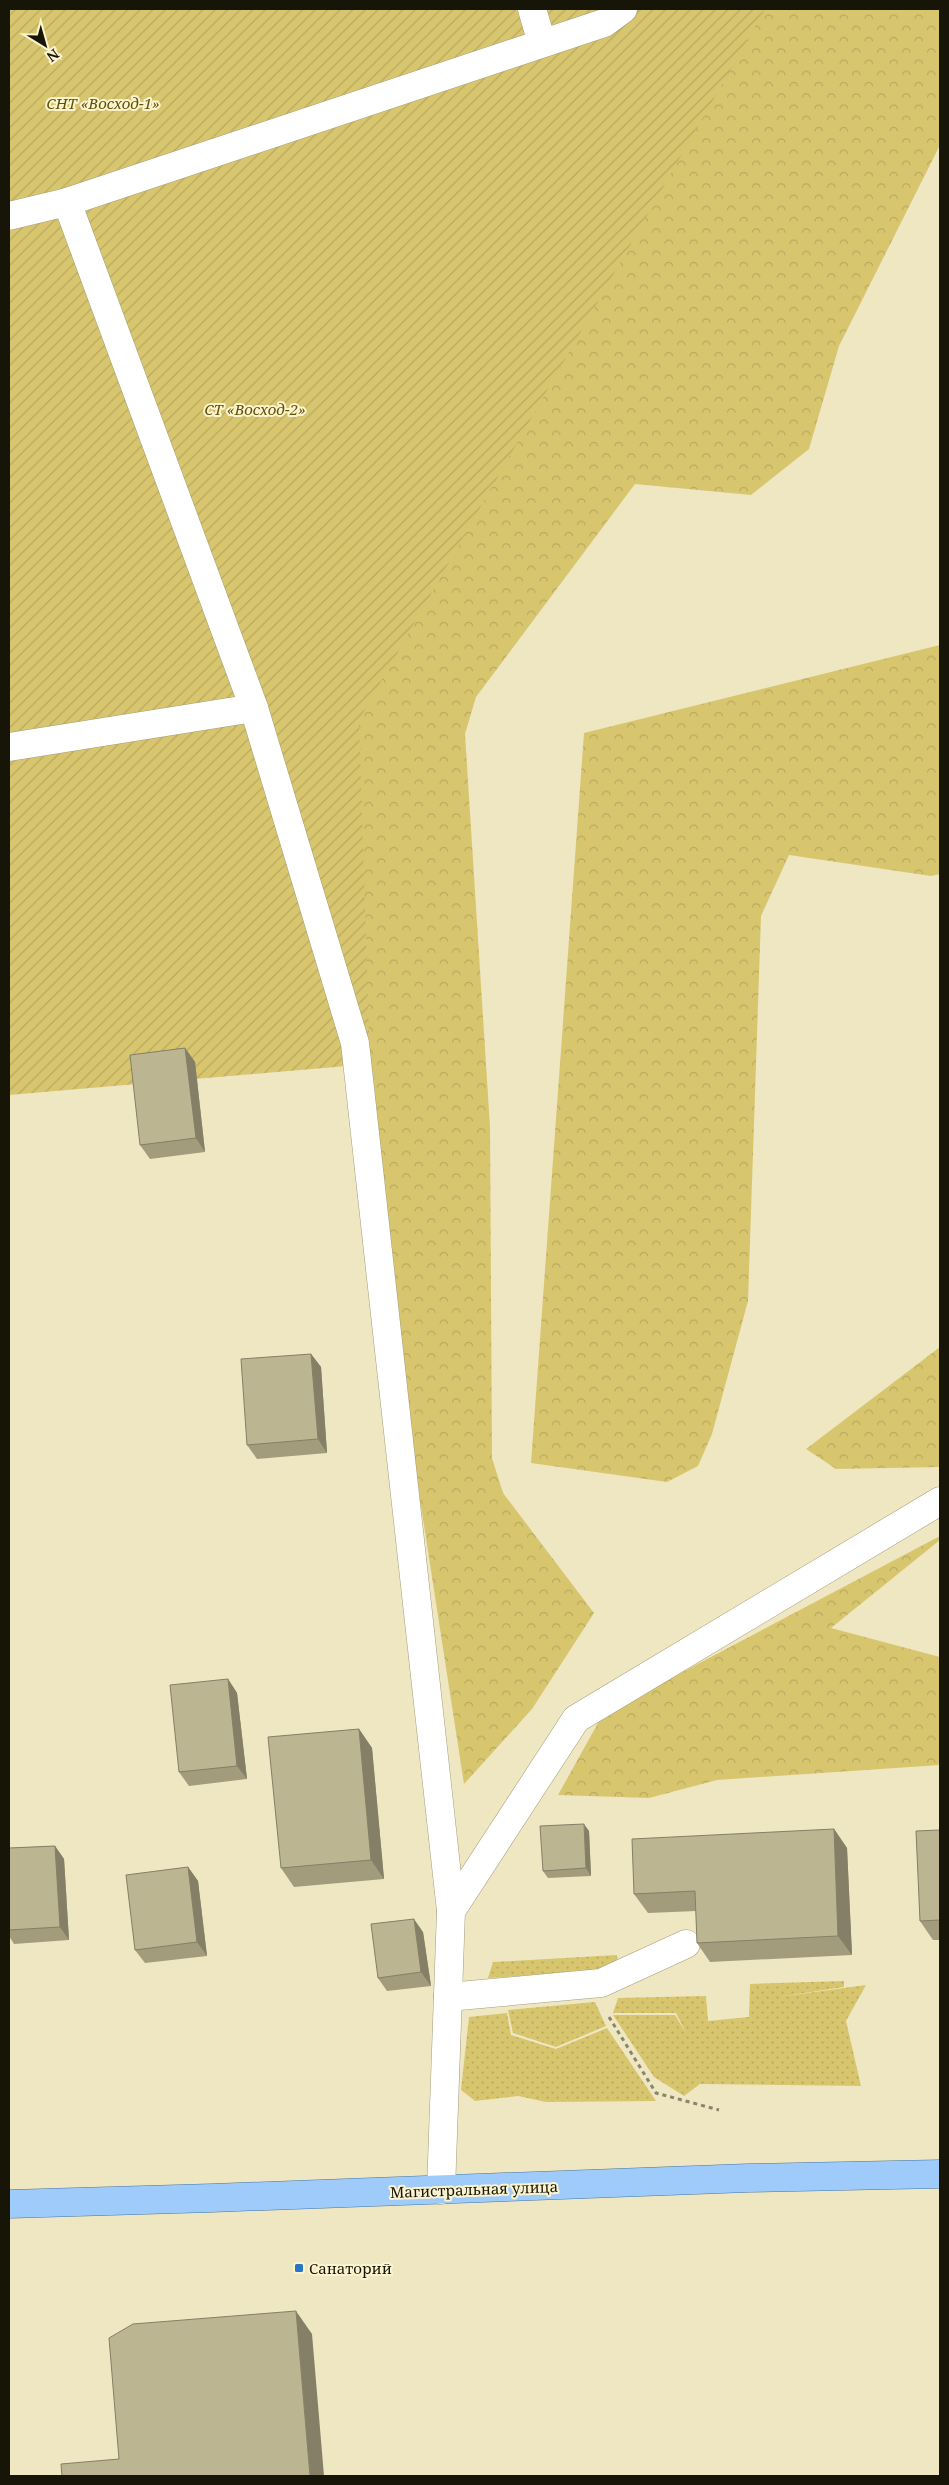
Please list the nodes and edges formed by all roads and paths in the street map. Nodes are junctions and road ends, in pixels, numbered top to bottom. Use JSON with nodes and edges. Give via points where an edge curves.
{"nodes":[{"id":1,"x":532,"y":9,"type":"edge"},
{"id":2,"x":624,"y":9,"type":"edge"},
{"id":3,"x":542,"y":43,"type":"junction"},
{"id":4,"x":67,"y":202,"type":"junction"},
{"id":5,"x":9,"y":216,"type":"edge"},
{"id":6,"x":254,"y":708,"type":"junction"},
{"id":7,"x":9,"y":747,"type":"edge"},
{"id":8,"x":940,"y":1501,"type":"edge"},
{"id":9,"x":451,"y":1910,"type":"junction"},
{"id":10,"x":686,"y":1944,"type":"dead end"},
{"id":11,"x":589,"y":1984,"type":"junction"},
{"id":12,"x":448,"y":1997,"type":"junction"},
{"id":13,"x":719,"y":2110,"type":"dead end"},
{"id":14,"x":940,"y":2174,"type":"edge"},
{"id":15,"x":441,"y":2190,"type":"junction"},
{"id":16,"x":9,"y":2204,"type":"edge"}],
"edges":[{"from":1,"to":3,"type":"lane"},
{"from":2,"to":3,"type":"lane","via":[[604,23]]},
{"from":3,"to":4,"type":"lane"},
{"from":4,"to":5,"type":"lane"},
{"from":4,"to":6,"type":"lane"},
{"from":6,"to":7,"type":"lane"},
{"from":6,"to":9,"type":"lane","via":[[355,1042]]},
{"from":8,"to":9,"type":"lane","via":[[576,1718]]},
{"from":9,"to":12,"type":"lane"},
{"from":10,"to":11,"type":"lane","via":[[622,1975]]},
{"from":11,"to":12,"type":"lane"},
{"from":11,"to":13,"type":"path","via":[[656,2093]]},
{"from":12,"to":15,"type":"lane"},
{"from":14,"to":15,"type":"main road","name":"Магистральная улица"},
{"from":15,"to":16,"type":"main road","name":"Магистральная улица"}]}
